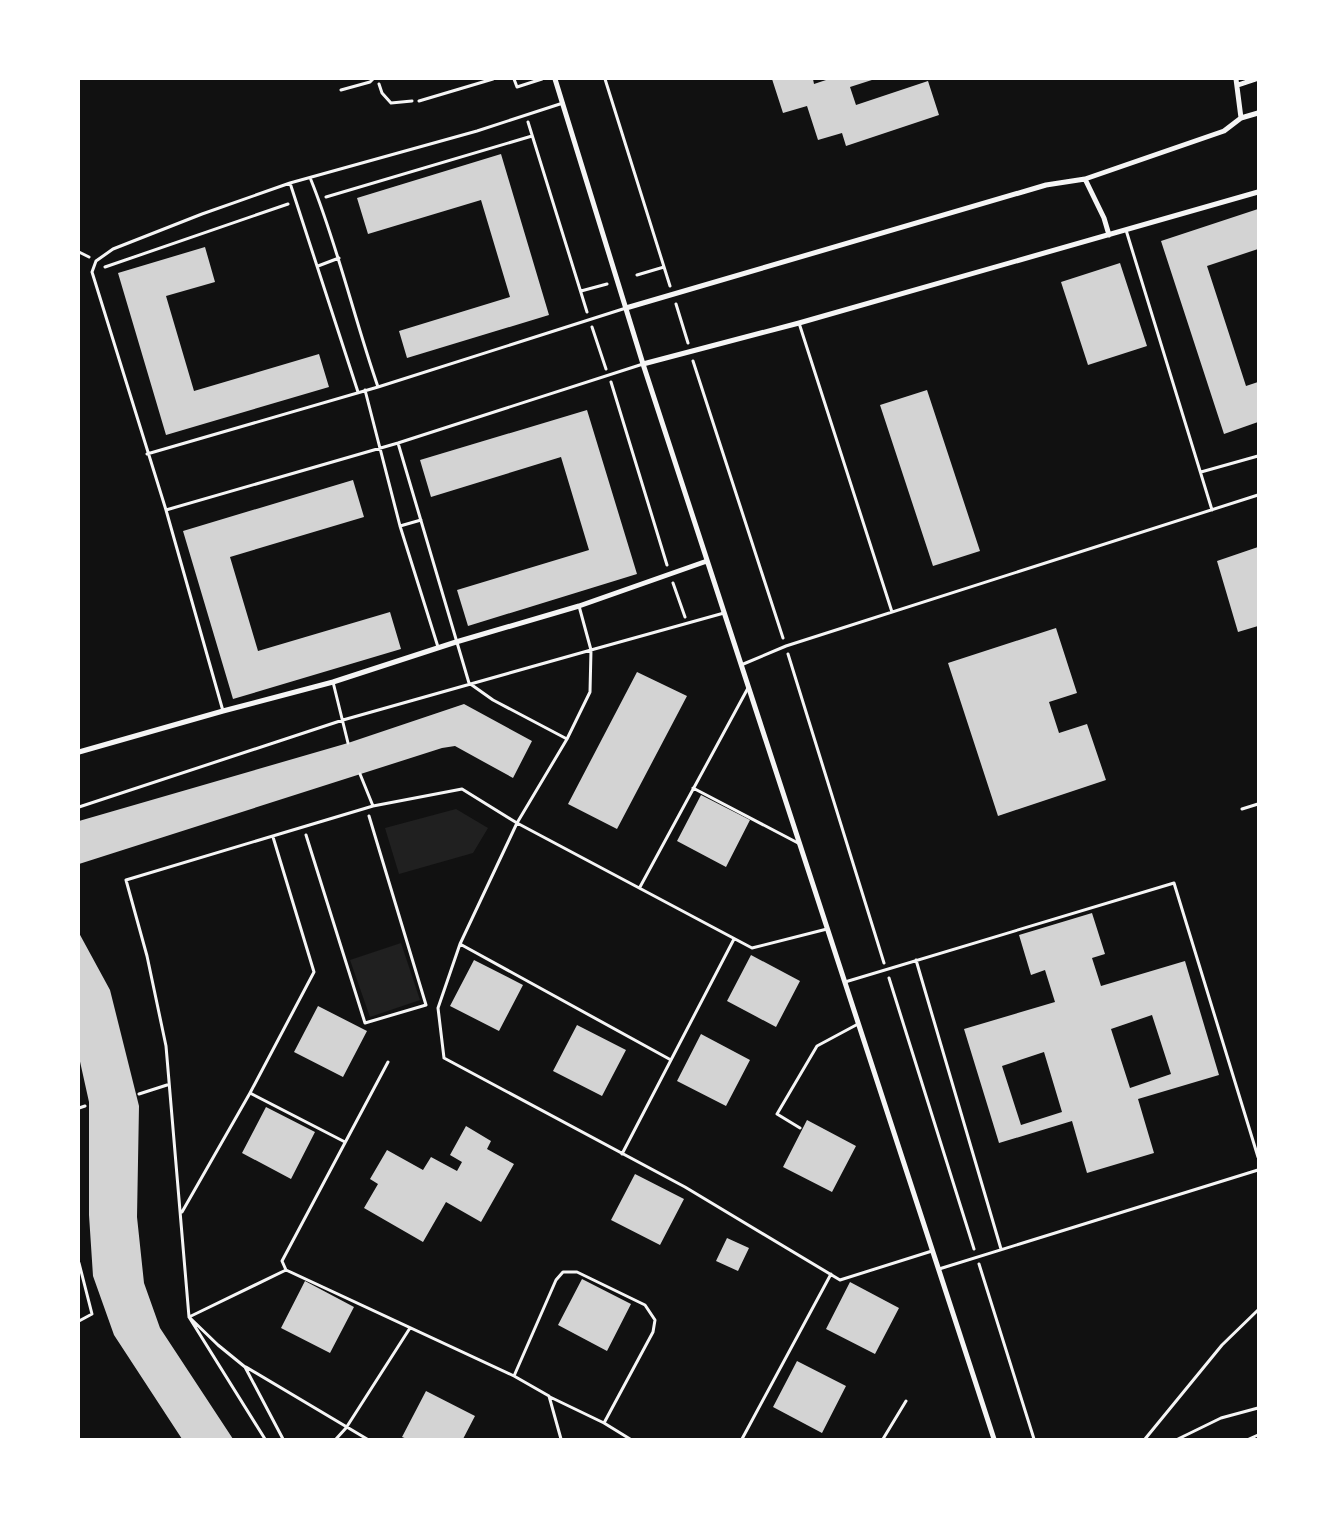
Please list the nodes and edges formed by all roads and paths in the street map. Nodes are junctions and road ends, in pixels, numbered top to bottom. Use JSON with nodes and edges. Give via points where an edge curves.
{"nodes":[{"id":1,"x":373,"y":79,"type":"edge"},
{"id":2,"x":378,"y":79,"type":"edge"},
{"id":3,"x":493,"y":79,"type":"edge"},
{"id":4,"x":514,"y":79,"type":"edge"},
{"id":5,"x":542,"y":79,"type":"edge"},
{"id":6,"x":555,"y":79,"type":"edge"},
{"id":7,"x":605,"y":79,"type":"edge"},
{"id":8,"x":1236,"y":79,"type":"edge"},
{"id":9,"x":1256,"y":79,"type":"edge"},
{"id":10,"x":1238,"y":85,"type":"junction"},
{"id":11,"x":341,"y":90,"type":"dead end"},
{"id":12,"x":418,"y":101,"type":"joint"},
{"id":13,"x":563,"y":103,"type":"junction"},
{"id":14,"x":1258,"y":113,"type":"edge"},
{"id":15,"x":1241,"y":118,"type":"junction"},
{"id":16,"x":532,"y":136,"type":"dead end"},
{"id":17,"x":1085,"y":179,"type":"junction"},
{"id":18,"x":311,"y":180,"type":"junction"},
{"id":19,"x":290,"y":184,"type":"junction"},
{"id":20,"x":1258,"y":192,"type":"edge"},
{"id":21,"x":319,"y":199,"type":"junction"},
{"id":22,"x":296,"y":201,"type":"junction"},
{"id":23,"x":1126,"y":230,"type":"junction"},
{"id":24,"x":1109,"y":235,"type":"junction"},
{"id":25,"x":339,"y":258,"type":"junction"},
{"id":26,"x":318,"y":266,"type":"junction"},
{"id":27,"x":664,"y":267,"type":"junction"},
{"id":28,"x":92,"y":272,"type":"junction"},
{"id":29,"x":637,"y":275,"type":"dead end"},
{"id":30,"x":607,"y":284,"type":"dead end"},
{"id":31,"x":581,"y":291,"type":"dead end"},
{"id":32,"x":673,"y":294,"type":"junction"},
{"id":33,"x":626,"y":308,"type":"junction"},
{"id":34,"x":799,"y":323,"type":"junction"},
{"id":35,"x":691,"y":352,"type":"junction"},
{"id":36,"x":643,"y":364,"type":"junction"},
{"id":37,"x":378,"y":387,"type":"junction"},
{"id":38,"x":365,"y":390,"type":"junction"},
{"id":39,"x":358,"y":392,"type":"junction"},
{"id":40,"x":398,"y":443,"type":"junction"},
{"id":41,"x":380,"y":448,"type":"junction"},
{"id":42,"x":147,"y":454,"type":"junction"},
{"id":43,"x":1258,"y":456,"type":"edge"},
{"id":44,"x":1201,"y":472,"type":"junction"},
{"id":45,"x":1258,"y":495,"type":"edge"},
{"id":46,"x":166,"y":510,"type":"junction"},
{"id":47,"x":1212,"y":510,"type":"junction"},
{"id":48,"x":421,"y":520,"type":"junction"},
{"id":49,"x":400,"y":526,"type":"junction"},
{"id":50,"x":707,"y":561,"type":"junction"},
{"id":51,"x":579,"y":606,"type":"junction"},
{"id":52,"x":892,"y":612,"type":"junction"},
{"id":53,"x":724,"y":613,"type":"junction"},
{"id":54,"x":456,"y":642,"type":"junction"},
{"id":55,"x":786,"y":646,"type":"junction"},
{"id":56,"x":438,"y":648,"type":"junction"},
{"id":57,"x":591,"y":650,"type":"junction"},
{"id":58,"x":741,"y":666,"type":"junction"},
{"id":59,"x":333,"y":682,"type":"junction"},
{"id":60,"x":469,"y":683,"type":"junction"},
{"id":61,"x":748,"y":688,"type":"junction"},
{"id":62,"x":223,"y":711,"type":"junction"},
{"id":63,"x":343,"y":720,"type":"junction"},
{"id":64,"x":567,"y":738,"type":"junction"},
{"id":65,"x":348,"y":743,"type":"dead end"},
{"id":66,"x":79,"y":752,"type":"edge"},
{"id":67,"x":360,"y":774,"type":"dead end"},
{"id":68,"x":693,"y":788,"type":"junction"},
{"id":69,"x":1258,"y":804,"type":"edge"},
{"id":70,"x":373,"y":806,"type":"junction"},
{"id":71,"x":79,"y":807,"type":"edge"},
{"id":72,"x":368,"y":809,"type":"junction"},
{"id":73,"x":1242,"y":810,"type":"dead end"},
{"id":74,"x":517,"y":823,"type":"junction"},
{"id":75,"x":303,"y":828,"type":"junction"},
{"id":76,"x":273,"y":837,"type":"junction"},
{"id":77,"x":799,"y":843,"type":"junction"},
{"id":78,"x":640,"y":887,"type":"junction"},
{"id":79,"x":827,"y":929,"type":"junction"},
{"id":80,"x":734,"y":939,"type":"junction"},
{"id":81,"x":460,"y":944,"type":"junction"},
{"id":82,"x":916,"y":960,"type":"junction"},
{"id":83,"x":886,"y":969,"type":"junction"},
{"id":84,"x":844,"y":982,"type":"junction"},
{"id":85,"x":858,"y":1024,"type":"junction"},
{"id":86,"x":671,"y":1060,"type":"junction"},
{"id":87,"x":388,"y":1062,"type":"dead end"},
{"id":88,"x":168,"y":1085,"type":"junction"},
{"id":89,"x":250,"y":1093,"type":"junction"},
{"id":90,"x":139,"y":1094,"type":"dead end"},
{"id":91,"x":84,"y":1106,"type":"dead end"},
{"id":92,"x":79,"y":1108,"type":"edge"},
{"id":93,"x":800,"y":1128,"type":"dead end"},
{"id":94,"x":345,"y":1142,"type":"junction"},
{"id":95,"x":622,"y":1154,"type":"junction"},
{"id":96,"x":1258,"y":1157,"type":"edge"},
{"id":97,"x":1258,"y":1170,"type":"edge"},
{"id":98,"x":181,"y":1213,"type":"junction"},
{"id":99,"x":1001,"y":1249,"type":"junction"},
{"id":100,"x":932,"y":1251,"type":"junction"},
{"id":101,"x":977,"y":1257,"type":"junction"},
{"id":102,"x":79,"y":1263,"type":"edge"},
{"id":103,"x":938,"y":1269,"type":"junction"},
{"id":104,"x":286,"y":1270,"type":"junction"},
{"id":105,"x":831,"y":1274,"type":"junction"},
{"id":106,"x":1258,"y":1310,"type":"edge"},
{"id":107,"x":189,"y":1317,"type":"junction"},
{"id":108,"x":79,"y":1321,"type":"edge"},
{"id":109,"x":410,"y":1328,"type":"junction"},
{"id":110,"x":245,"y":1367,"type":"junction"},
{"id":111,"x":514,"y":1376,"type":"junction"},
{"id":112,"x":549,"y":1396,"type":"junction"},
{"id":113,"x":906,"y":1401,"type":"dead end"},
{"id":114,"x":1258,"y":1408,"type":"edge"},
{"id":115,"x":604,"y":1423,"type":"junction"},
{"id":116,"x":346,"y":1428,"type":"junction"},
{"id":117,"x":1258,"y":1435,"type":"edge"},
{"id":118,"x":265,"y":1439,"type":"edge"},
{"id":119,"x":283,"y":1439,"type":"edge"},
{"id":120,"x":336,"y":1439,"type":"edge"},
{"id":121,"x":367,"y":1439,"type":"edge"},
{"id":122,"x":561,"y":1439,"type":"edge"},
{"id":123,"x":630,"y":1439,"type":"edge"},
{"id":124,"x":742,"y":1439,"type":"edge"},
{"id":125,"x":883,"y":1439,"type":"edge"},
{"id":126,"x":994,"y":1439,"type":"edge"},
{"id":127,"x":1034,"y":1439,"type":"edge"},
{"id":128,"x":1144,"y":1439,"type":"edge"},
{"id":129,"x":1178,"y":1439,"type":"edge"},
{"id":130,"x":1249,"y":1439,"type":"edge"}],
"edges":[{"from":1,"to":11,"type":"lane"},
{"from":2,"to":12,"type":"path","via":[[382,93],[392,103]]},
{"from":3,"to":12,"type":"lane"},
{"from":4,"to":5,"type":"lane","via":[[516,87]]},
{"from":6,"to":13,"type":"street"},
{"from":7,"to":27,"type":"path"},
{"from":8,"to":10,"type":"street"},
{"from":9,"to":10,"type":"street"},
{"from":10,"to":15,"type":"street"},
{"from":13,"to":18,"type":"lane"},
{"from":13,"to":33,"type":"street"},
{"from":14,"to":15,"type":"street"},
{"from":15,"to":17,"type":"street","via":[[1224,131]]},
{"from":16,"to":21,"type":"path"},
{"from":17,"to":24,"type":"street"},
{"from":17,"to":32,"type":"street","via":[[1046,185]]},
{"from":18,"to":19,"type":"lane"},
{"from":18,"to":21,"type":"lane"},
{"from":19,"to":22,"type":"lane"},
{"from":19,"to":28,"type":"lane","via":[[113,249],[96,262]]},
{"from":20,"to":23,"type":"street"},
{"from":21,"to":25,"type":"lane"},
{"from":22,"to":26,"type":"lane"},
{"from":22,"to":28,"type":"path"},
{"from":23,"to":24,"type":"street"},
{"from":23,"to":44,"type":"lane"},
{"from":24,"to":34,"type":"street"},
{"from":25,"to":26,"type":"lane"},
{"from":25,"to":37,"type":"lane"},
{"from":26,"to":39,"type":"lane"},
{"from":27,"to":29,"type":"path"},
{"from":27,"to":32,"type":"path"},
{"from":28,"to":42,"type":"lane"},
{"from":30,"to":31,"type":"path"},
{"from":32,"to":33,"type":"street"},
{"from":32,"to":35,"type":"path"},
{"from":33,"to":36,"type":"street"},
{"from":33,"to":37,"type":"lane"},
{"from":34,"to":35,"type":"street"},
{"from":34,"to":52,"type":"lane"},
{"from":35,"to":36,"type":"street"},
{"from":35,"to":55,"type":"path"},
{"from":36,"to":40,"type":"lane"},
{"from":36,"to":50,"type":"street"},
{"from":37,"to":38,"type":"lane"},
{"from":38,"to":39,"type":"lane"},
{"from":38,"to":41,"type":"lane"},
{"from":39,"to":42,"type":"lane"},
{"from":40,"to":41,"type":"lane"},
{"from":40,"to":48,"type":"lane"},
{"from":41,"to":46,"type":"lane"},
{"from":41,"to":49,"type":"lane"},
{"from":42,"to":46,"type":"lane"},
{"from":43,"to":44,"type":"lane"},
{"from":44,"to":47,"type":"lane"},
{"from":45,"to":47,"type":"lane"},
{"from":46,"to":62,"type":"lane"},
{"from":47,"to":52,"type":"lane"},
{"from":48,"to":49,"type":"lane"},
{"from":48,"to":54,"type":"lane"},
{"from":49,"to":56,"type":"lane"},
{"from":50,"to":51,"type":"street"},
{"from":50,"to":53,"type":"street"},
{"from":51,"to":54,"type":"street"},
{"from":51,"to":57,"type":"lane"},
{"from":52,"to":55,"type":"lane"},
{"from":53,"to":57,"type":"lane"},
{"from":53,"to":58,"type":"street"},
{"from":54,"to":56,"type":"street"},
{"from":54,"to":60,"type":"lane"},
{"from":55,"to":58,"type":"lane"},
{"from":55,"to":83,"type":"path"},
{"from":56,"to":59,"type":"street"},
{"from":57,"to":60,"type":"lane"},
{"from":57,"to":64,"type":"lane","via":[[590,692]]},
{"from":58,"to":61,"type":"street"},
{"from":59,"to":62,"type":"street"},
{"from":59,"to":63,"type":"lane"},
{"from":60,"to":63,"type":"lane"},
{"from":60,"to":64,"type":"lane","via":[[492,700]]},
{"from":61,"to":68,"type":"lane"},
{"from":61,"to":77,"type":"street"},
{"from":62,"to":66,"type":"street"},
{"from":63,"to":65,"type":"lane"},
{"from":63,"to":71,"type":"lane"},
{"from":64,"to":74,"type":"lane"},
{"from":67,"to":70,"type":"lane"},
{"from":68,"to":77,"type":"lane"},
{"from":68,"to":78,"type":"lane"},
{"from":69,"to":73,"type":"lane"},
{"from":70,"to":72,"type":"lane"},
{"from":70,"to":74,"type":"lane","via":[[462,789]]},
{"from":72,"to":75,"type":"lane"},
{"from":72,"to":75,"type":"path","via":[[426,1005],[374,1021],[365,1023]]},
{"from":74,"to":78,"type":"lane"},
{"from":74,"to":81,"type":"lane"},
{"from":75,"to":76,"type":"lane"},
{"from":76,"to":88,"type":"lane","via":[[126,880],[147,956],[166,1046]]},
{"from":76,"to":89,"type":"lane","via":[[314,972]]},
{"from":77,"to":79,"type":"street"},
{"from":78,"to":80,"type":"lane"},
{"from":79,"to":80,"type":"lane","via":[[752,948]]},
{"from":79,"to":84,"type":"street"},
{"from":80,"to":86,"type":"lane"},
{"from":81,"to":86,"type":"lane"},
{"from":81,"to":95,"type":"lane","via":[[438,1008],[444,1058]]},
{"from":82,"to":83,"type":"lane"},
{"from":82,"to":96,"type":"lane","via":[[1174,883]]},
{"from":82,"to":99,"type":"lane"},
{"from":83,"to":84,"type":"lane"},
{"from":83,"to":101,"type":"path"},
{"from":84,"to":85,"type":"street"},
{"from":85,"to":93,"type":"lane","via":[[817,1046],[777,1114]]},
{"from":85,"to":100,"type":"street"},
{"from":86,"to":95,"type":"lane"},
{"from":87,"to":94,"type":"lane"},
{"from":88,"to":90,"type":"lane"},
{"from":88,"to":98,"type":"lane"},
{"from":89,"to":94,"type":"lane"},
{"from":89,"to":98,"type":"lane"},
{"from":91,"to":92,"type":"lane"},
{"from":94,"to":104,"type":"lane","via":[[282,1261]]},
{"from":95,"to":105,"type":"lane","via":[[685,1187]]},
{"from":97,"to":99,"type":"lane"},
{"from":98,"to":107,"type":"lane"},
{"from":99,"to":101,"type":"lane"},
{"from":100,"to":103,"type":"street"},
{"from":100,"to":105,"type":"lane","via":[[840,1280]]},
{"from":101,"to":103,"type":"lane"},
{"from":101,"to":127,"type":"path"},
{"from":102,"to":108,"type":"lane","via":[[92,1314]]},
{"from":103,"to":126,"type":"street"},
{"from":104,"to":107,"type":"lane"},
{"from":104,"to":109,"type":"lane"},
{"from":105,"to":124,"type":"lane"},
{"from":106,"to":128,"type":"lane","via":[[1222,1345]]},
{"from":107,"to":110,"type":"lane"},
{"from":107,"to":118,"type":"lane"},
{"from":109,"to":111,"type":"lane"},
{"from":109,"to":116,"type":"lane"},
{"from":110,"to":116,"type":"lane"},
{"from":110,"to":119,"type":"lane"},
{"from":111,"to":112,"type":"lane"},
{"from":111,"to":115,"type":"lane","via":[[556,1280],[564,1272],[577,1272],[645,1305],[655,1320],[652,1332]]},
{"from":112,"to":115,"type":"lane"},
{"from":112,"to":122,"type":"lane"},
{"from":113,"to":125,"type":"lane"},
{"from":114,"to":129,"type":"lane","via":[[1221,1418]]},
{"from":115,"to":123,"type":"lane"},
{"from":116,"to":120,"type":"lane"},
{"from":116,"to":121,"type":"lane"},
{"from":117,"to":130,"type":"lane"}]}
